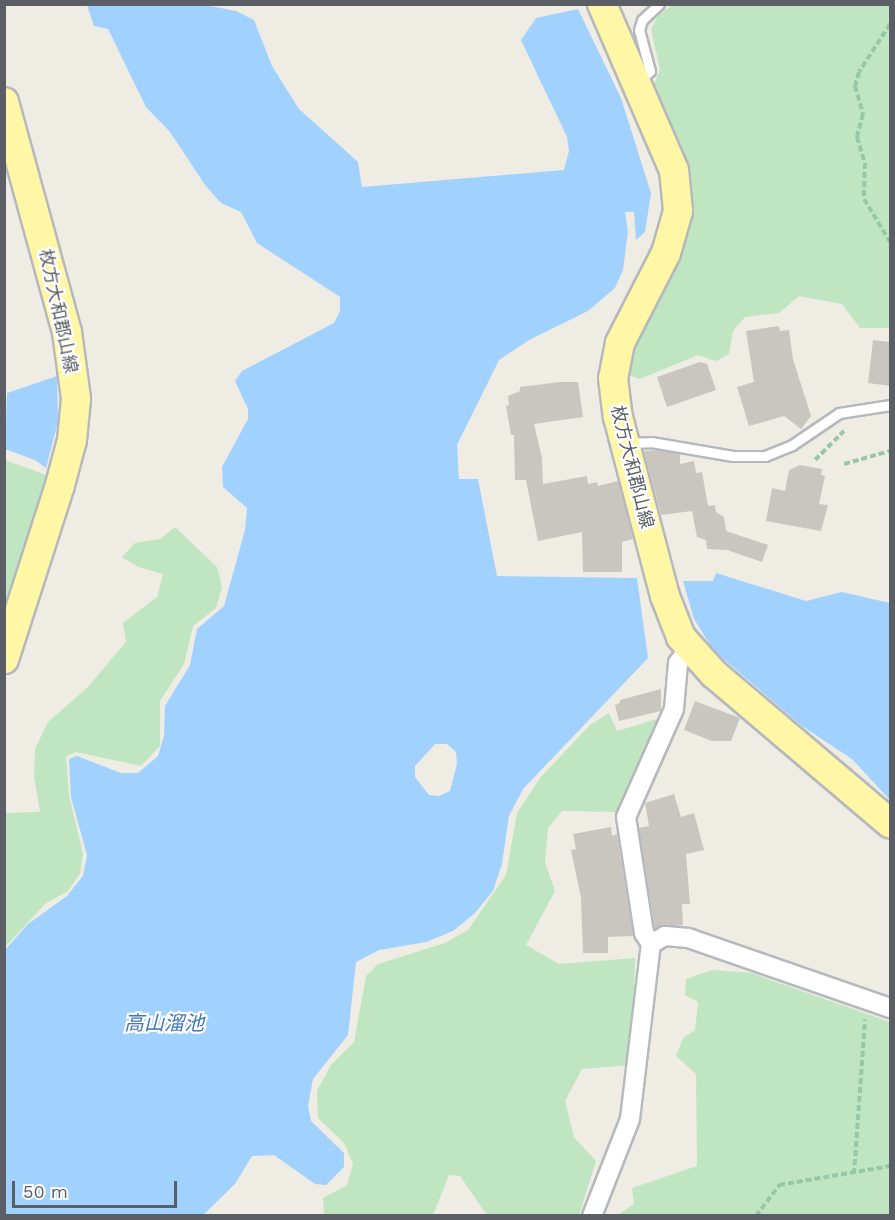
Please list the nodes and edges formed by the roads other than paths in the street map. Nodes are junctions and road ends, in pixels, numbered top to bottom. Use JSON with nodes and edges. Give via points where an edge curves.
{"nodes":[{"id":1,"x":602,"y":4,"type":"edge"},
{"id":2,"x":659,"y":4,"type":"edge"},
{"id":3,"x":636,"y":83,"type":"junction"},
{"id":4,"x":4,"y":102,"type":"edge"},
{"id":5,"x":891,"y":405,"type":"edge"},
{"id":6,"x":625,"y":444,"type":"junction"},
{"id":7,"x":690,"y":646,"type":"junction"},
{"id":8,"x":4,"y":659,"type":"edge"},
{"id":9,"x":891,"y":824,"type":"edge"},
{"id":10,"x":651,"y":944,"type":"junction"},
{"id":11,"x":891,"y":1008,"type":"edge"},
{"id":12,"x":592,"y":1215,"type":"edge"}],
"edges":[{"from":1,"to":3,"type":"main road","name":"枚方大和郡山線"},
{"from":2,"to":3,"type":"lane","via":[[642,20],[639,30],[650,71]]},
{"from":3,"to":6,"type":"main road","name":"枚方大和郡山線","via":[[674,170],[678,211],[666,253],[620,344],[613,378]]},
{"from":4,"to":8,"type":"main road","name":"枚方大和郡山線","via":[[67,332],[76,399],[72,440],[63,473]]},
{"from":5,"to":6,"type":"lane","via":[[839,413],[792,445],[765,456],[733,456],[651,442]]},
{"from":6,"to":7,"type":"main road","name":"枚方大和郡山線","via":[[665,596],[681,637]]},
{"from":7,"to":9,"type":"main road","name":"枚方大和郡山線","via":[[714,674]]},
{"from":7,"to":10,"type":"street","via":[[678,663],[674,709],[626,817],[644,933]]},
{"from":10,"to":11,"type":"street","via":[[665,936],[688,938]]},
{"from":10,"to":12,"type":"street","via":[[630,1119]]}]}
